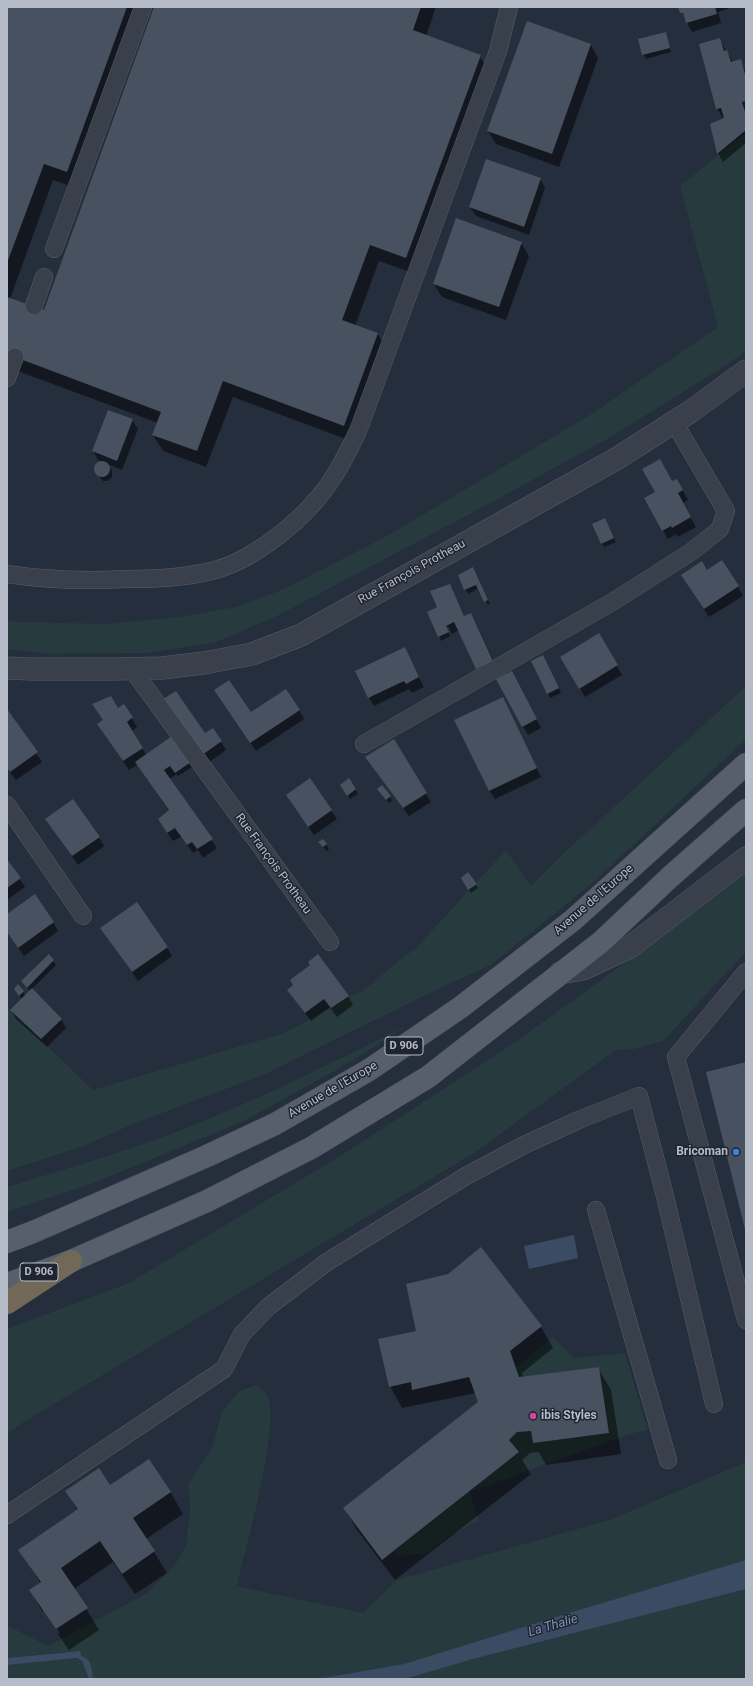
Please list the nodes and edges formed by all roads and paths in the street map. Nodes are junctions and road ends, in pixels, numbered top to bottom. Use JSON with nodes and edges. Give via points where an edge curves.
{"nodes":[{"id":1,"x":143,"y":7,"type":"edge"},
{"id":2,"x":509,"y":7,"type":"edge"},
{"id":3,"x":54,"y":249,"type":"dead end"},
{"id":4,"x":44,"y":277,"type":"dead end"},
{"id":5,"x":34,"y":306,"type":"dead end"},
{"id":6,"x":15,"y":357,"type":"dead end"},
{"id":7,"x":746,"y":371,"type":"edge"},
{"id":8,"x":7,"y":378,"type":"edge"},
{"id":9,"x":674,"y":422,"type":"junction"},
{"id":10,"x":7,"y":574,"type":"edge"},
{"id":11,"x":7,"y":668,"type":"edge"},
{"id":12,"x":132,"y":669,"type":"junction"},
{"id":13,"x":364,"y":744,"type":"dead end"},
{"id":14,"x":746,"y":764,"type":"edge"},
{"id":15,"x":7,"y":805,"type":"edge"},
{"id":16,"x":746,"y":810,"type":"edge"},
{"id":17,"x":746,"y":858,"type":"edge"},
{"id":18,"x":83,"y":916,"type":"dead end"},
{"id":19,"x":330,"y":942,"type":"dead end"},
{"id":20,"x":746,"y":972,"type":"edge"},
{"id":21,"x":560,"y":973,"type":"junction"},
{"id":22,"x":596,"y":1210,"type":"dead end"},
{"id":23,"x":7,"y":1242,"type":"edge"},
{"id":24,"x":71,"y":1261,"type":"junction"},
{"id":25,"x":7,"y":1284,"type":"edge"},
{"id":26,"x":7,"y":1303,"type":"edge"},
{"id":27,"x":746,"y":1320,"type":"edge"},
{"id":28,"x":714,"y":1404,"type":"dead end"},
{"id":29,"x":668,"y":1460,"type":"dead end"},
{"id":30,"x":7,"y":1515,"type":"edge"}],
"edges":[{"from":1,"to":3,"type":"lane"},
{"from":2,"to":10,"type":"lane","via":[[498,51],[358,431],[343,462],[318,498],[283,532],[250,556],[216,570],[172,578],[106,580],[36,579]]},
{"from":4,"to":5,"type":"lane"},
{"from":6,"to":8,"type":"lane"},
{"from":7,"to":9,"type":"street","name":"Rue François Protheau"},
{"from":9,"to":12,"type":"street","name":"Rue François Protheau","via":[[616,459],[301,634],[252,654],[204,663]]},
{"from":9,"to":13,"type":"lane","via":[[726,511],[720,529],[691,552],[614,600]]},
{"from":11,"to":12,"type":"street","name":"Rue François Protheau"},
{"from":12,"to":19,"type":"lane","name":"Rue François Protheau"},
{"from":14,"to":23,"type":"main road","name":"Avenue de l'Europe","number":"D 906","via":[[574,920],[461,1007],[369,1070],[274,1124],[207,1156]]},
{"from":15,"to":18,"type":"lane"},
{"from":16,"to":21,"type":"main road","number":"D 906","via":[[601,942]]},
{"from":17,"to":21,"type":"street","via":[[630,947],[583,969]]},
{"from":20,"to":27,"type":"lane","via":[[676,1057]]},
{"from":21,"to":24,"type":"main road","number":"D 906","via":[[428,1077],[311,1148],[207,1201]]},
{"from":22,"to":29,"type":"lane"},
{"from":24,"to":25,"type":"main road","number":"D 906"},
{"from":24,"to":26,"type":"highway"},
{"from":28,"to":30,"type":"lane","via":[[639,1096],[581,1118],[524,1145],[466,1176],[327,1262],[268,1307],[242,1334],[224,1369]]}]}
